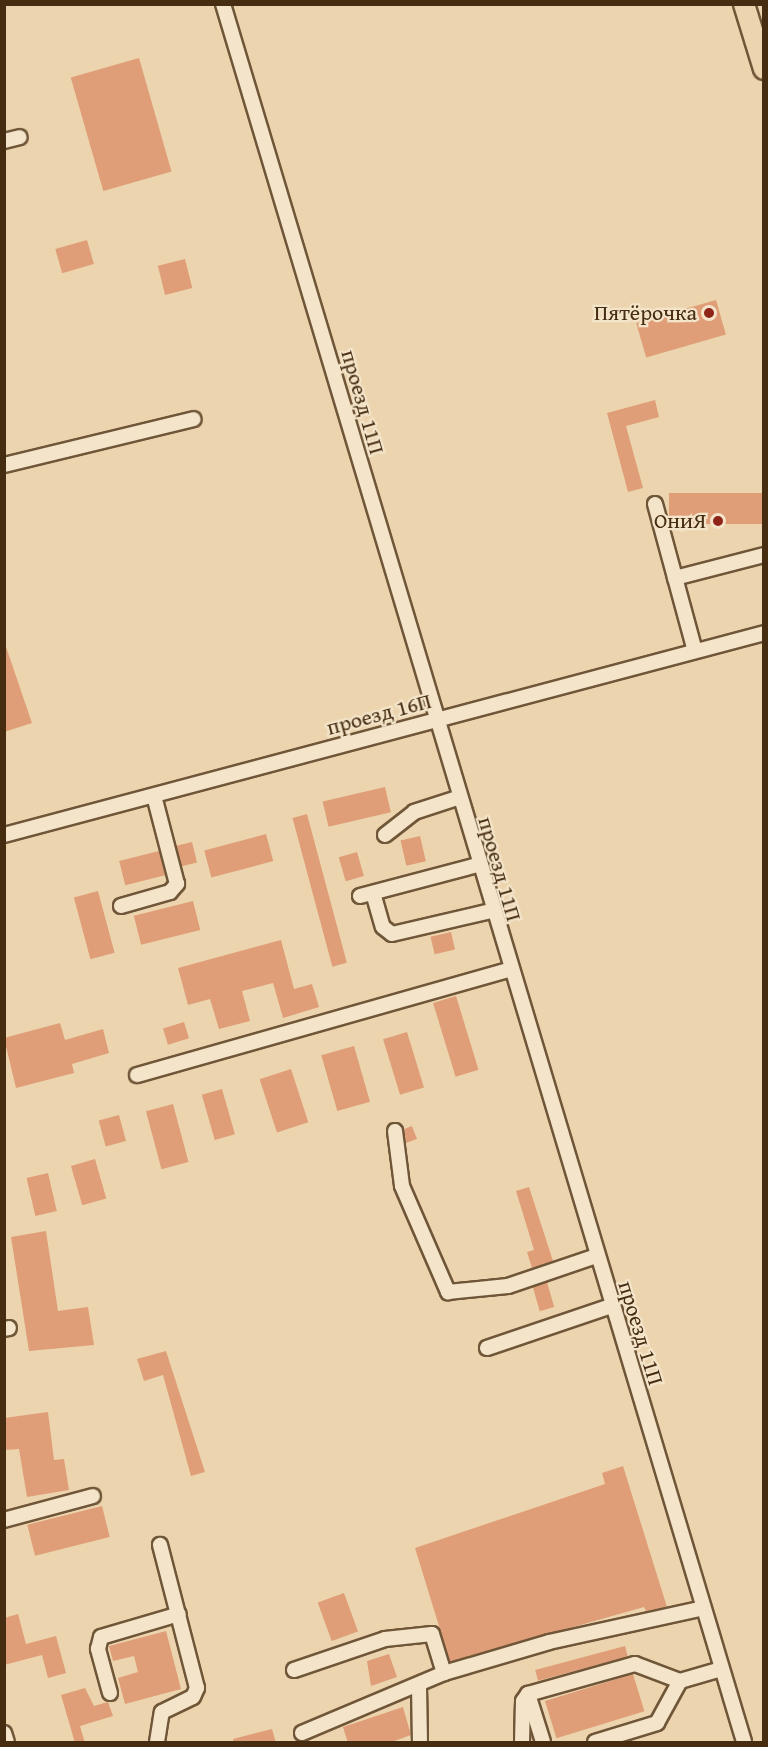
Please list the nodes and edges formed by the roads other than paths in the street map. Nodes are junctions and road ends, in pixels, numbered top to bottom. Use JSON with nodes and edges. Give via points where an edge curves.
{"nodes":[{"id":1,"x":223,"y":4,"type":"edge"},
{"id":2,"x":744,"y":4,"type":"edge"},
{"id":3,"x":754,"y":4,"type":"edge"},
{"id":4,"x":764,"y":68,"type":"edge"},
{"id":5,"x":20,"y":137,"type":"dead end"},
{"id":6,"x":4,"y":141,"type":"edge"},
{"id":7,"x":194,"y":418,"type":"dead end"},
{"id":8,"x":4,"y":465,"type":"edge"},
{"id":9,"x":655,"y":504,"type":"dead end"},
{"id":10,"x":764,"y":555,"type":"edge"},
{"id":11,"x":675,"y":579,"type":"junction"},
{"id":12,"x":764,"y":633,"type":"edge"},
{"id":13,"x":695,"y":651,"type":"junction"},
{"id":14,"x":435,"y":721,"type":"junction"},
{"id":15,"x":154,"y":796,"type":"junction"},
{"id":16,"x":457,"y":798,"type":"junction"},
{"id":17,"x":4,"y":835,"type":"edge"},
{"id":18,"x":385,"y":835,"type":"dead end"},
{"id":19,"x":477,"y":865,"type":"junction"},
{"id":20,"x":121,"y":906,"type":"dead end"},
{"id":21,"x":491,"y":911,"type":"junction"},
{"id":22,"x":508,"y":970,"type":"junction"},
{"id":23,"x":137,"y":1075,"type":"dead end"},
{"id":24,"x":395,"y":1131,"type":"dead end"},
{"id":25,"x":596,"y":1256,"type":"junction"},
{"id":26,"x":611,"y":1306,"type":"junction"},
{"id":27,"x":487,"y":1348,"type":"dead end"},
{"id":28,"x":93,"y":1496,"type":"dead end"},
{"id":29,"x":4,"y":1520,"type":"edge"},
{"id":30,"x":160,"y":1545,"type":"dead end"},
{"id":31,"x":703,"y":1608,"type":"junction"},
{"id":32,"x":179,"y":1614,"type":"junction"},
{"id":33,"x":721,"y":1669,"type":"junction"},
{"id":34,"x":294,"y":1670,"type":"dead end"},
{"id":35,"x":444,"y":1673,"type":"junction"},
{"id":36,"x":680,"y":1681,"type":"junction"},
{"id":37,"x":419,"y":1686,"type":"junction"},
{"id":38,"x":110,"y":1693,"type":"dead end"},
{"id":39,"x":528,"y":1694,"type":"junction"},
{"id":40,"x":4,"y":1733,"type":"edge"},
{"id":41,"x":302,"y":1733,"type":"dead end"},
{"id":42,"x":7,"y":1743,"type":"edge"},
{"id":43,"x":158,"y":1743,"type":"edge"},
{"id":44,"x":420,"y":1743,"type":"edge"},
{"id":45,"x":522,"y":1743,"type":"edge"},
{"id":46,"x":543,"y":1743,"type":"edge"},
{"id":47,"x":595,"y":1743,"type":"edge"},
{"id":48,"x":744,"y":1743,"type":"edge"}],
"edges":[{"from":1,"to":14,"type":"street","name":"проезд 11П"},
{"from":2,"to":4,"type":"highway"},
{"from":3,"to":4,"type":"street"},
{"from":5,"to":6,"type":"street"},
{"from":7,"to":8,"type":"street"},
{"from":9,"to":11,"type":"street"},
{"from":10,"to":11,"type":"street"},
{"from":11,"to":13,"type":"street"},
{"from":12,"to":13,"type":"street","name":"проезд 16П"},
{"from":13,"to":14,"type":"street","name":"проезд 16П"},
{"from":14,"to":15,"type":"street","name":"проезд 16П"},
{"from":14,"to":16,"type":"street","name":"проезд 11П"},
{"from":15,"to":17,"type":"street","name":"проезд 16П"},
{"from":15,"to":20,"type":"street","via":[[177,884],[170,892]]},
{"from":16,"to":18,"type":"street","via":[[414,812]]},
{"from":16,"to":19,"type":"street","name":"проезд 11П"},
{"from":19,"to":21,"type":"street","name":"проезд 11П"},
{"from":19,"to":21,"type":"street","via":[[366,895],[383,927],[392,934]]},
{"from":21,"to":22,"type":"street","name":"проезд 11П"},
{"from":22,"to":23,"type":"street"},
{"from":22,"to":25,"type":"street","name":"проезд 11П"},
{"from":24,"to":25,"type":"street","via":[[402,1186],[448,1292],[508,1286]]},
{"from":25,"to":26,"type":"street","name":"проезд 11П"},
{"from":26,"to":27,"type":"street"},
{"from":26,"to":31,"type":"street","name":"проезд 11П"},
{"from":28,"to":29,"type":"street"},
{"from":30,"to":32,"type":"street"},
{"from":31,"to":33,"type":"street","name":"проезд 11П"},
{"from":31,"to":35,"type":"street","via":[[549,1642]]},
{"from":32,"to":38,"type":"street","via":[[101,1637],[98,1648]]},
{"from":32,"to":43,"type":"street","via":[[197,1688],[193,1697],[162,1712]]},
{"from":33,"to":36,"type":"street"},
{"from":33,"to":48,"type":"street","name":"проезд 11П"},
{"from":34,"to":35,"type":"street","via":[[395,1636],[432,1634]]},
{"from":35,"to":37,"type":"street"},
{"from":36,"to":39,"type":"street","via":[[634,1664]]},
{"from":36,"to":47,"type":"street","via":[[657,1723]]},
{"from":37,"to":41,"type":"street"},
{"from":37,"to":44,"type":"street"},
{"from":39,"to":45,"type":"street","via":[[523,1701]]},
{"from":39,"to":46,"type":"street"},
{"from":40,"to":42,"type":"street"}]}
